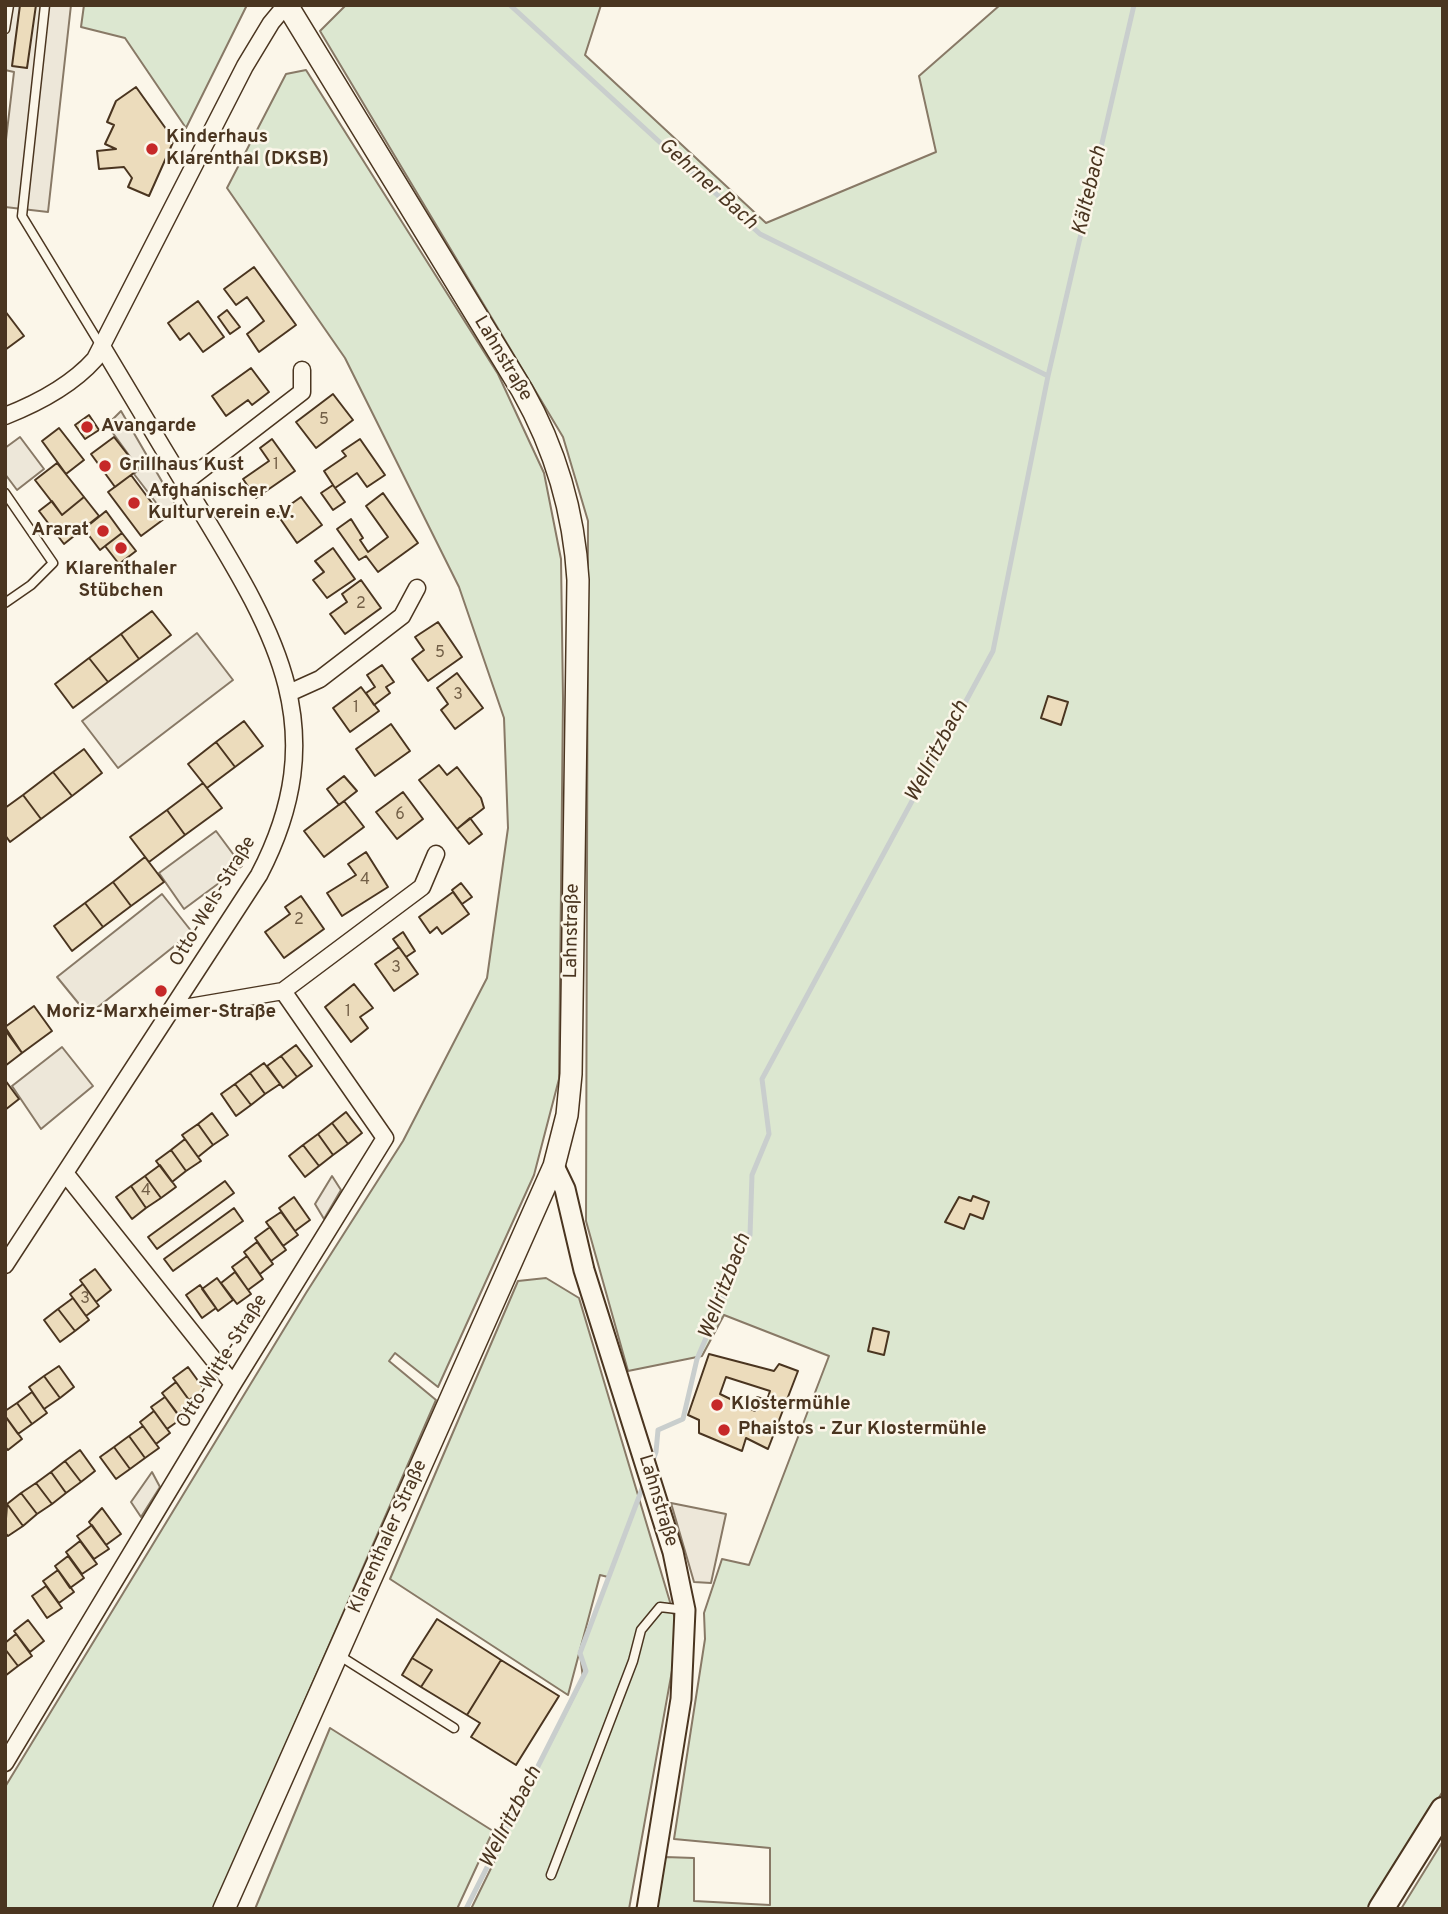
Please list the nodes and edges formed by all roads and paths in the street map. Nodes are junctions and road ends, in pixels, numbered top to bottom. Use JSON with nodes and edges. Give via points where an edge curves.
{"nodes":[{"id":1,"x":9,"y":5,"type":"edge"},
{"id":2,"x":46,"y":5,"type":"edge"},
{"id":3,"x":287,"y":5,"type":"edge"},
{"id":4,"x":5,"y":29,"type":"edge"},
{"id":5,"x":103,"y":348,"type":"junction"},
{"id":6,"x":302,"y":370,"type":"dead end"},
{"id":7,"x":5,"y":416,"type":"edge"},
{"id":8,"x":184,"y":483,"type":"junction"},
{"id":9,"x":5,"y":493,"type":"edge"},
{"id":10,"x":417,"y":588,"type":"dead end"},
{"id":11,"x":5,"y":603,"type":"edge"},
{"id":12,"x":289,"y":693,"type":"junction"},
{"id":13,"x":436,"y":854,"type":"dead end"},
{"id":14,"x":282,"y":991,"type":"junction"},
{"id":15,"x":172,"y":1010,"type":"junction"},
{"id":16,"x":554,"y":1166,"type":"junction"},
{"id":17,"x":65,"y":1172,"type":"junction"},
{"id":18,"x":5,"y":1265,"type":"edge"},
{"id":19,"x":233,"y":1384,"type":"junction"},
{"id":20,"x":685,"y":1610,"type":"junction"},
{"id":21,"x":337,"y":1654,"type":"junction"},
{"id":22,"x":454,"y":1728,"type":"dead end"},
{"id":23,"x":12,"y":1737,"type":"edge"},
{"id":24,"x":5,"y":1763,"type":"edge"},
{"id":25,"x":1443,"y":1810,"type":"edge"},
{"id":26,"x":551,"y":1875,"type":"dead end"},
{"id":27,"x":224,"y":1909,"type":"edge"},
{"id":28,"x":647,"y":1909,"type":"edge"},
{"id":29,"x":1381,"y":1909,"type":"edge"}],
"edges":[{"from":1,"to":4,"type":"lane"},
{"from":2,"to":5,"type":"lane","via":[[22,216]]},
{"from":3,"to":5,"type":"street","via":[[245,66]]},
{"from":3,"to":16,"type":"main road","name":"Lahnstraße","via":[[532,408],[557,464],[569,507],[578,580],[571,1074],[567,1115]]},
{"from":5,"to":7,"type":"street","via":[[85,371],[68,383]]},
{"from":5,"to":8,"type":"street","name":"Otto-Wels-Straße"},
{"from":6,"to":8,"type":"street","via":[[302,392]]},
{"from":8,"to":12,"type":"street","name":"Otto-Wels-Straße","via":[[265,621]]},
{"from":9,"to":11,"type":"lane","via":[[53,563]]},
{"from":10,"to":12,"type":"street","via":[[402,616],[320,679]]},
{"from":12,"to":15,"type":"street","name":"Otto-Wels-Straße","via":[[294,761],[280,830],[259,875]]},
{"from":13,"to":14,"type":"street","via":[[422,887]]},
{"from":14,"to":15,"type":"street"},
{"from":14,"to":19,"type":"street","name":"Otto-Witte-Straße","via":[[385,1138]]},
{"from":15,"to":17,"type":"street","name":"Otto-Wels-Straße"},
{"from":16,"to":20,"type":"street","name":"Lahnstraße","via":[[568,1199],[584,1270],[673,1552]]},
{"from":16,"to":21,"type":"main road","name":"Klarenthaler Straße"},
{"from":17,"to":18,"type":"street","name":"Otto-Wels-Straße"},
{"from":17,"to":19,"type":"street"},
{"from":19,"to":23,"type":"street","name":"Otto-Witte-Straße"},
{"from":20,"to":26,"type":"lane","via":[[660,1607],[641,1630]]},
{"from":20,"to":28,"type":"street","name":"Lahnstraße","via":[[681,1699]]},
{"from":21,"to":22,"type":"lane"},
{"from":21,"to":27,"type":"main road","name":"Klarenthaler Straße"},
{"from":23,"to":24,"type":"street","name":"Otto-Witte-Straße"},
{"from":25,"to":29,"type":"main road"}]}
